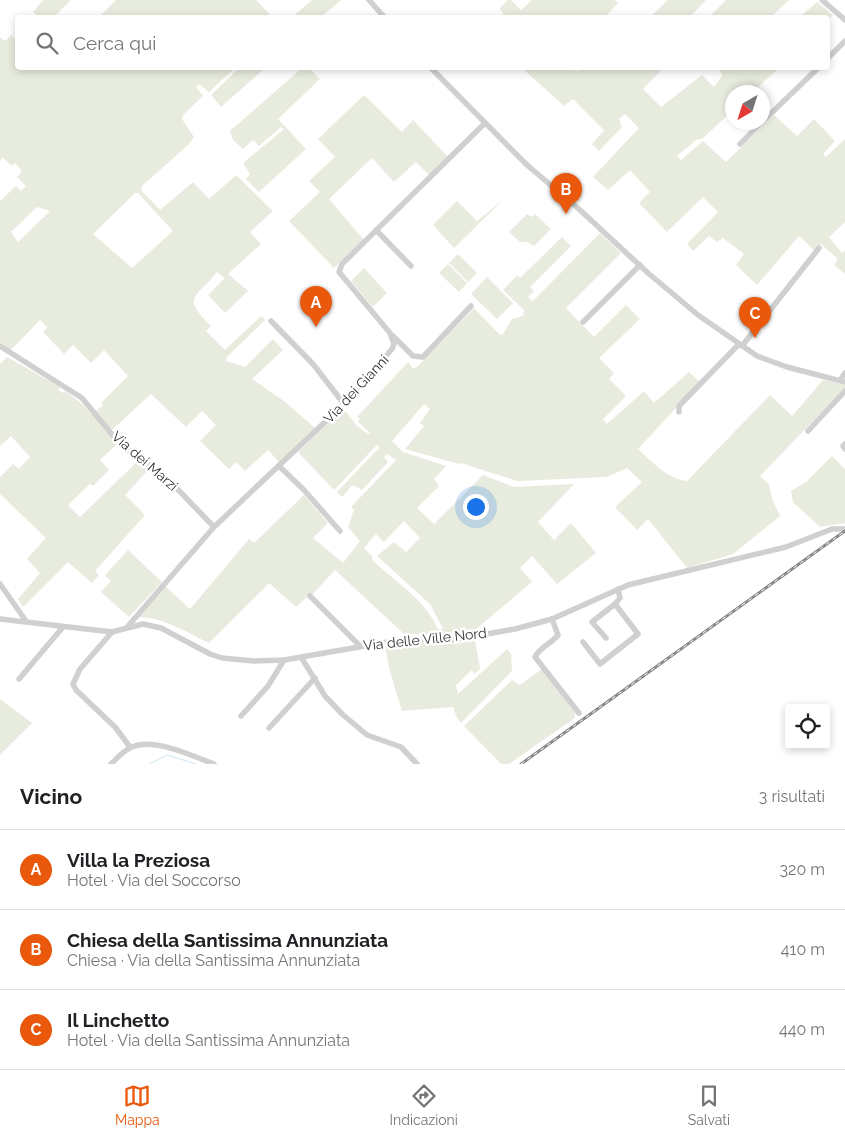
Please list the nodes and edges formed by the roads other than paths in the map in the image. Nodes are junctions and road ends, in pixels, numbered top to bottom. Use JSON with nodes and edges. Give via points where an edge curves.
{"nodes":[{"id":1,"x":369,"y":0,"type":"edge"},
{"id":2,"x":822,"y":0,"type":"edge"},
{"id":3,"x":382,"y":15,"type":"edge"},
{"id":4,"x":845,"y":20,"type":"edge"},
{"id":5,"x":845,"y":41,"type":"edge"},
{"id":6,"x":830,"y":56,"type":"edge"},
{"id":7,"x":433,"y":70,"type":"edge"},
{"id":8,"x":816,"y":70,"type":"edge"},
{"id":9,"x":770,"y":114,"type":"edge"},
{"id":10,"x":485,"y":123,"type":"junction"},
{"id":11,"x":754,"y":130,"type":"edge"},
{"id":12,"x":740,"y":144,"type":"dead end"},
{"id":13,"x":376,"y":230,"type":"junction"},
{"id":14,"x":819,"y":248,"type":"dead end"},
{"id":15,"x":640,"y":265,"type":"junction"},
{"id":16,"x":411,"y":266,"type":"dead end"},
{"id":17,"x":471,"y":306,"type":"dead end"},
{"id":18,"x":271,"y":321,"type":"dead end"},
{"id":19,"x":583,"y":322,"type":"dead end"},
{"id":20,"x":390,"y":333,"type":"junction"},
{"id":21,"x":740,"y":345,"type":"junction"},
{"id":22,"x":0,"y":346,"type":"edge"},
{"id":23,"x":845,"y":373,"type":"edge"},
{"id":24,"x":843,"y":381,"type":"edge"},
{"id":25,"x":845,"y":391,"type":"edge"},
{"id":26,"x":344,"y":404,"type":"junction"},
{"id":27,"x":679,"y":412,"type":"dead end"},
{"id":28,"x":808,"y":430,"type":"dead end"},
{"id":29,"x":844,"y":442,"type":"edge"},
{"id":30,"x":845,"y":449,"type":"edge"},
{"id":31,"x":279,"y":466,"type":"junction"},
{"id":32,"x":214,"y":528,"type":"junction"},
{"id":33,"x":845,"y":529,"type":"edge"},
{"id":34,"x":340,"y":531,"type":"dead end"},
{"id":35,"x":0,"y":584,"type":"edge"},
{"id":36,"x":618,"y":589,"type":"junction"},
{"id":37,"x":310,"y":596,"type":"dead end"},
{"id":38,"x":615,"y":604,"type":"junction"},
{"id":39,"x":0,"y":619,"type":"edge"},
{"id":40,"x":552,"y":620,"type":"junction"},
{"id":41,"x":26,"y":621,"type":"junction"},
{"id":42,"x":128,"y":626,"type":"junction"},
{"id":43,"x":63,"y":627,"type":"junction"},
{"id":44,"x":112,"y":632,"type":"junction"},
{"id":45,"x":606,"y":638,"type":"dead end"},
{"id":46,"x":583,"y":642,"type":"dead end"},
{"id":47,"x":360,"y":646,"type":"junction"},
{"id":48,"x":301,"y":657,"type":"junction"},
{"id":49,"x":284,"y":660,"type":"junction"},
{"id":50,"x":315,"y":678,"type":"junction"},
{"id":51,"x":19,"y":679,"type":"dead end"},
{"id":52,"x":579,"y":713,"type":"dead end"},
{"id":53,"x":241,"y":716,"type":"dead end"},
{"id":54,"x":269,"y":728,"type":"dead end"},
{"id":55,"x":130,"y":747,"type":"junction"},
{"id":56,"x":111,"y":764,"type":"edge"},
{"id":57,"x":214,"y":764,"type":"edge"},
{"id":58,"x":416,"y":764,"type":"edge"}],
"edges":[{"from":1,"to":3,"type":"street"},
{"from":2,"to":4,"type":"street"},
{"from":5,"to":6,"type":"street"},
{"from":7,"to":10,"type":"street"},
{"from":8,"to":9,"type":"street"},
{"from":10,"to":13,"type":"street"},
{"from":10,"to":15,"type":"street"},
{"from":11,"to":12,"type":"street"},
{"from":13,"to":16,"type":"street"},
{"from":13,"to":20,"type":"street","via":[[342,264],[339,272]]},
{"from":14,"to":21,"type":"street"},
{"from":15,"to":19,"type":"street"},
{"from":15,"to":21,"type":"street","via":[[698,315]]},
{"from":17,"to":20,"type":"street","via":[[423,357],[413,356]]},
{"from":18,"to":26,"type":"street","via":[[313,364]]},
{"from":20,"to":26,"type":"street","name":"Via dei Gianni","via":[[394,344],[392,349]]},
{"from":21,"to":24,"type":"street","via":[[757,356],[787,367]]},
{"from":21,"to":27,"type":"street","via":[[679,406]]},
{"from":22,"to":32,"type":"street","name":"Via dei Marzi","via":[[82,398],[120,444],[162,473]]},
{"from":23,"to":24,"type":"street"},
{"from":25,"to":28,"type":"street"},
{"from":26,"to":31,"type":"street","name":"Via dei Gianni"},
{"from":29,"to":30,"type":"street"},
{"from":31,"to":32,"type":"street","name":"Via dei Gianni"},
{"from":31,"to":34,"type":"street"},
{"from":32,"to":42,"type":"street","name":"Via dei Gianni"},
{"from":33,"to":36,"type":"street","name":"Via delle Ville Nord","via":[[832,529],[786,548]]},
{"from":35,"to":41,"type":"street"},
{"from":36,"to":38,"type":"street","via":[[620,598]]},
{"from":36,"to":40,"type":"street","name":"Via delle Ville Nord"},
{"from":37,"to":47,"type":"street"},
{"from":38,"to":45,"type":"street","via":[[592,622]]},
{"from":38,"to":46,"type":"street","via":[[638,634],[600,664]]},
{"from":39,"to":41,"type":"street","name":"Via delle Ville Nord"},
{"from":40,"to":47,"type":"street","name":"Via delle Ville Nord","via":[[454,640],[405,639]]},
{"from":40,"to":52,"type":"street","via":[[558,635],[535,657]]},
{"from":41,"to":43,"type":"street","name":"Via delle Ville Nord"},
{"from":42,"to":44,"type":"street","name":"Via delle Ville Nord"},
{"from":42,"to":49,"type":"street","name":"Via delle Ville Nord","via":[[143,624],[161,628],[222,658]]},
{"from":43,"to":44,"type":"street","name":"Via delle Ville Nord"},
{"from":43,"to":51,"type":"street"},
{"from":44,"to":55,"type":"street","via":[[80,669],[73,684],[115,726]]},
{"from":47,"to":48,"type":"street","name":"Via delle Ville Nord"},
{"from":48,"to":49,"type":"street","name":"Via delle Ville Nord"},
{"from":48,"to":50,"type":"street"},
{"from":49,"to":53,"type":"street","via":[[268,686]]},
{"from":50,"to":54,"type":"street"},
{"from":50,"to":58,"type":"street","via":[[324,696],[342,714],[367,734],[401,747]]},
{"from":55,"to":56,"type":"street"},
{"from":55,"to":57,"type":"street","via":[[138,744],[158,746]]}]}
